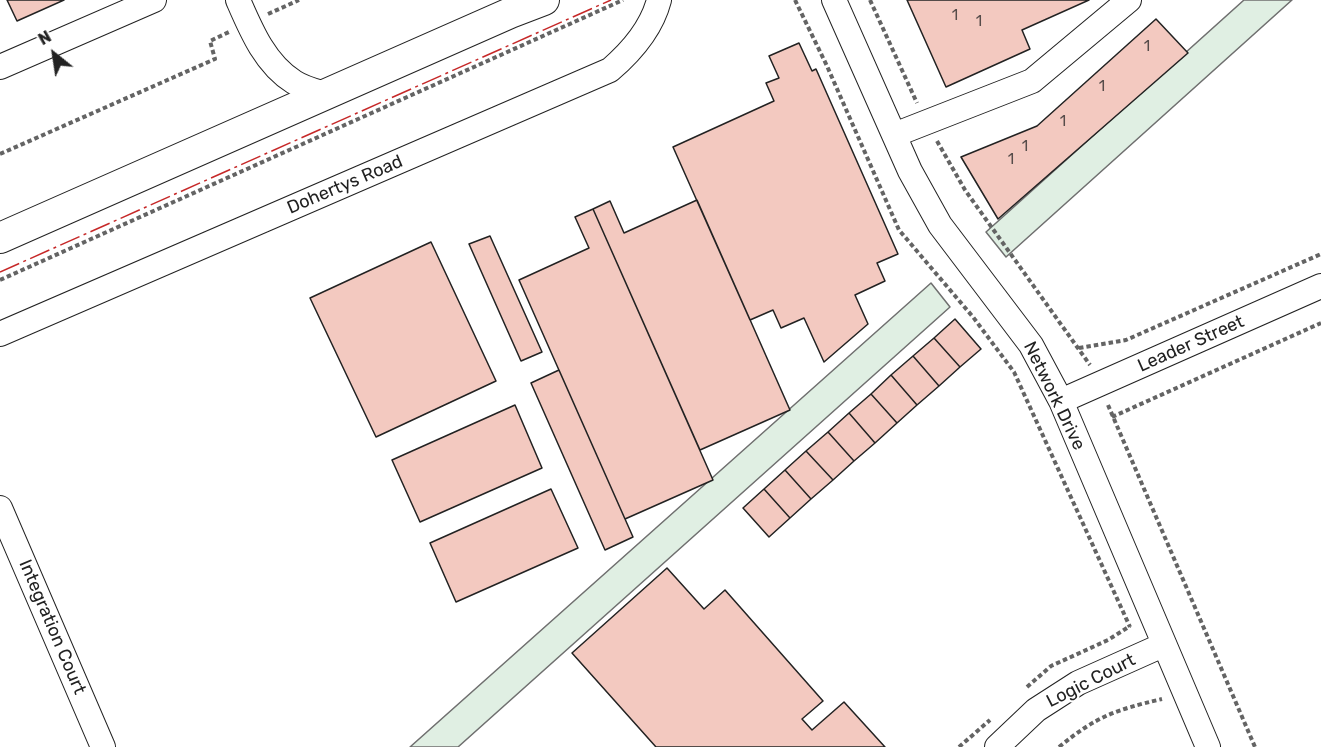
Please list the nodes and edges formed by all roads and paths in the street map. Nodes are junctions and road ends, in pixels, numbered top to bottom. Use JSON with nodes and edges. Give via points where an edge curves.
{"nodes":[{"id":1,"x":154,"y":0,"type":"edge"},
{"id":2,"x":238,"y":0,"type":"edge"},
{"id":3,"x":299,"y":0,"type":"edge"},
{"id":4,"x":544,"y":0,"type":"edge"},
{"id":5,"x":623,"y":0,"type":"edge"},
{"id":6,"x":659,"y":0,"type":"edge"},
{"id":7,"x":795,"y":0,"type":"edge"},
{"id":8,"x":834,"y":0,"type":"edge"},
{"id":9,"x":1129,"y":0,"type":"edge"},
{"id":10,"x":520,"y":6,"type":"edge"},
{"id":11,"x":248,"y":23,"type":"junction"},
{"id":12,"x":2,"y":59,"type":"edge"},
{"id":13,"x":325,"y":94,"type":"junction"},
{"id":14,"x":894,"y":135,"type":"junction"},
{"id":15,"x":0,"y":154,"type":"edge"},
{"id":16,"x":0,"y":238,"type":"edge"},
{"id":17,"x":1321,"y":254,"type":"edge"},
{"id":18,"x":0,"y":280,"type":"edge"},
{"id":19,"x":1321,"y":286,"type":"edge"},
{"id":20,"x":1321,"y":323,"type":"edge"},
{"id":21,"x":0,"y":334,"type":"edge"},
{"id":22,"x":1079,"y":348,"type":"dead end"},
{"id":23,"x":1061,"y":401,"type":"junction"},
{"id":24,"x":1112,"y":417,"type":"dead end"},
{"id":25,"x":0,"y":508,"type":"edge"},
{"id":26,"x":1153,"y":649,"type":"junction"},
{"id":27,"x":1158,"y":690,"type":"dead end"},
{"id":28,"x":1162,"y":699,"type":"junction"},
{"id":29,"x":1166,"y":708,"type":"dead end"},
{"id":30,"x":103,"y":747,"type":"edge"},
{"id":31,"x":997,"y":747,"type":"edge"},
{"id":32,"x":1059,"y":747,"type":"edge"},
{"id":33,"x":1208,"y":747,"type":"edge"}],
"edges":[{"from":1,"to":12,"type":"street"},
{"from":2,"to":11,"type":"street"},
{"from":3,"to":11,"type":"path"},
{"from":4,"to":10,"type":"main road"},
{"from":5,"to":18,"type":"path"},
{"from":6,"to":21,"type":"street","name":"Dohertys Road","via":[[655,15],[625,57],[610,70]]},
{"from":7,"to":26,"type":"path","via":[[899,230],[1014,372]]},
{"from":8,"to":14,"type":"street","name":"Network Drive"},
{"from":9,"to":14,"type":"street","via":[[1032,81]]},
{"from":10,"to":13,"type":"main road"},
{"from":11,"to":13,"type":"street","via":[[270,59],[294,82]]},
{"from":11,"to":15,"type":"path","via":[[210,41],[215,59]]},
{"from":13,"to":16,"type":"main road"},
{"from":14,"to":23,"type":"street","name":"Network Drive","via":[[940,225],[1031,345]]},
{"from":17,"to":22,"type":"path","via":[[1126,340]]},
{"from":19,"to":23,"type":"street","name":"Leader Street"},
{"from":20,"to":24,"type":"path"},
{"from":23,"to":26,"type":"street","name":"Network Drive"},
{"from":25,"to":30,"type":"street","name":"Integration Court"},
{"from":26,"to":31,"type":"street","name":"Logic Court","via":[[1061,694],[1036,710]]},
{"from":26,"to":33,"type":"street","name":"Network Drive"},
{"from":27,"to":28,"type":"path"},
{"from":28,"to":29,"type":"path"},
{"from":28,"to":32,"type":"path","via":[[1117,709],[1084,727]]}]}
